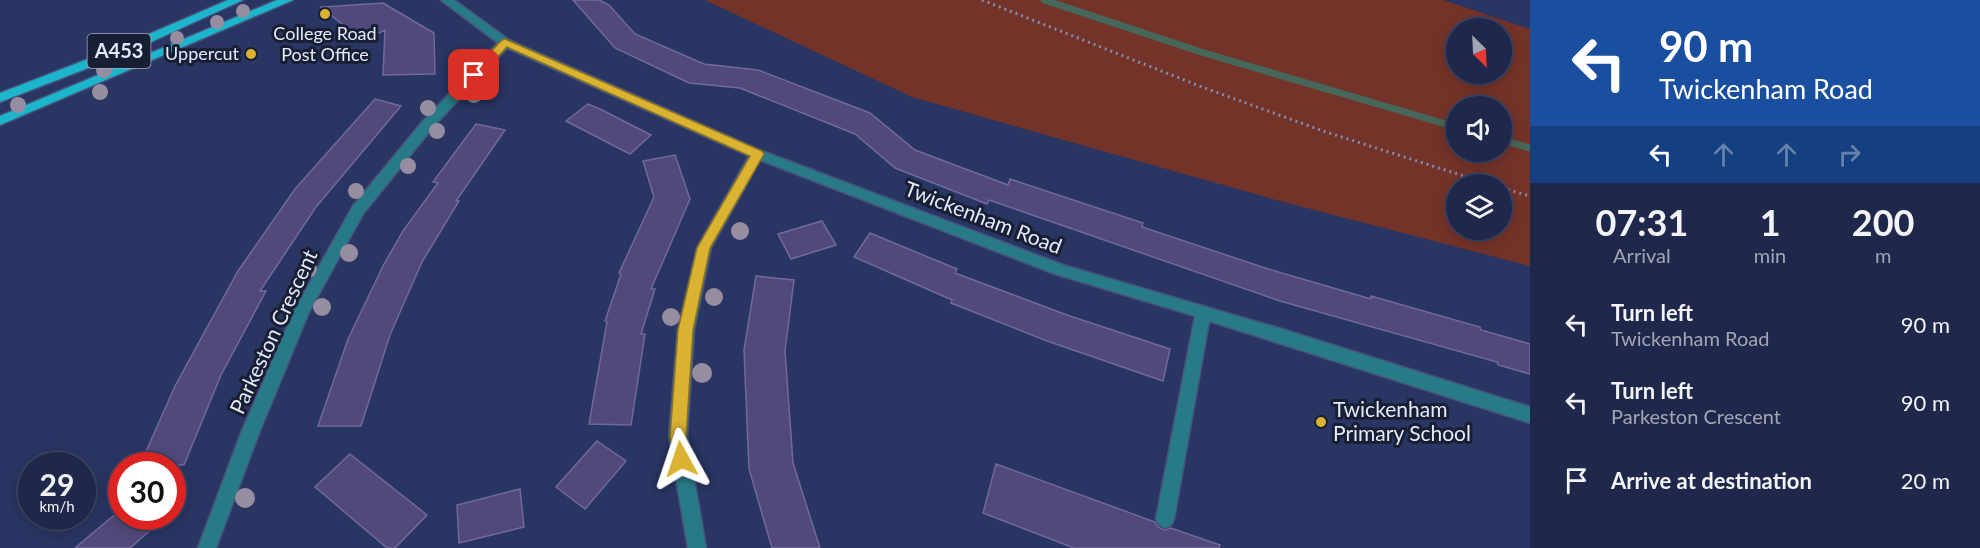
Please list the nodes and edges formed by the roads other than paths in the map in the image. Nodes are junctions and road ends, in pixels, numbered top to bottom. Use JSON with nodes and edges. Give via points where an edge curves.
{"nodes":[{"id":1,"x":237,"y":0,"type":"edge"},
{"id":2,"x":287,"y":0,"type":"edge"},
{"id":3,"x":447,"y":0,"type":"edge"},
{"id":4,"x":505,"y":43,"type":"junction"},
{"id":5,"x":0,"y":98,"type":"edge"},
{"id":6,"x":0,"y":121,"type":"edge"},
{"id":7,"x":758,"y":154,"type":"junction"},
{"id":8,"x":1203,"y":313,"type":"junction"},
{"id":9,"x":1530,"y":415,"type":"edge"},
{"id":10,"x":1165,"y":519,"type":"dead end"},
{"id":11,"x":207,"y":548,"type":"edge"},
{"id":12,"x":696,"y":548,"type":"edge"}],
"edges":[{"from":1,"to":5,"type":"main road","number":"A453"},
{"from":2,"to":6,"type":"main road","number":"A453"},
{"from":3,"to":4,"type":"street","name":"Twickenham Road"},
{"from":4,"to":7,"type":"street","name":"Twickenham Road"},
{"from":4,"to":11,"type":"street","name":"Parkeston Crescent","via":[[428,124],[358,210],[302,311]]},
{"from":7,"to":8,"type":"street","name":"Twickenham Road","via":[[1060,270]]},
{"from":7,"to":12,"type":"street","via":[[704,248],[686,330],[678,437]]},
{"from":8,"to":9,"type":"street","name":"Twickenham Road"},
{"from":8,"to":10,"type":"street"}]}
